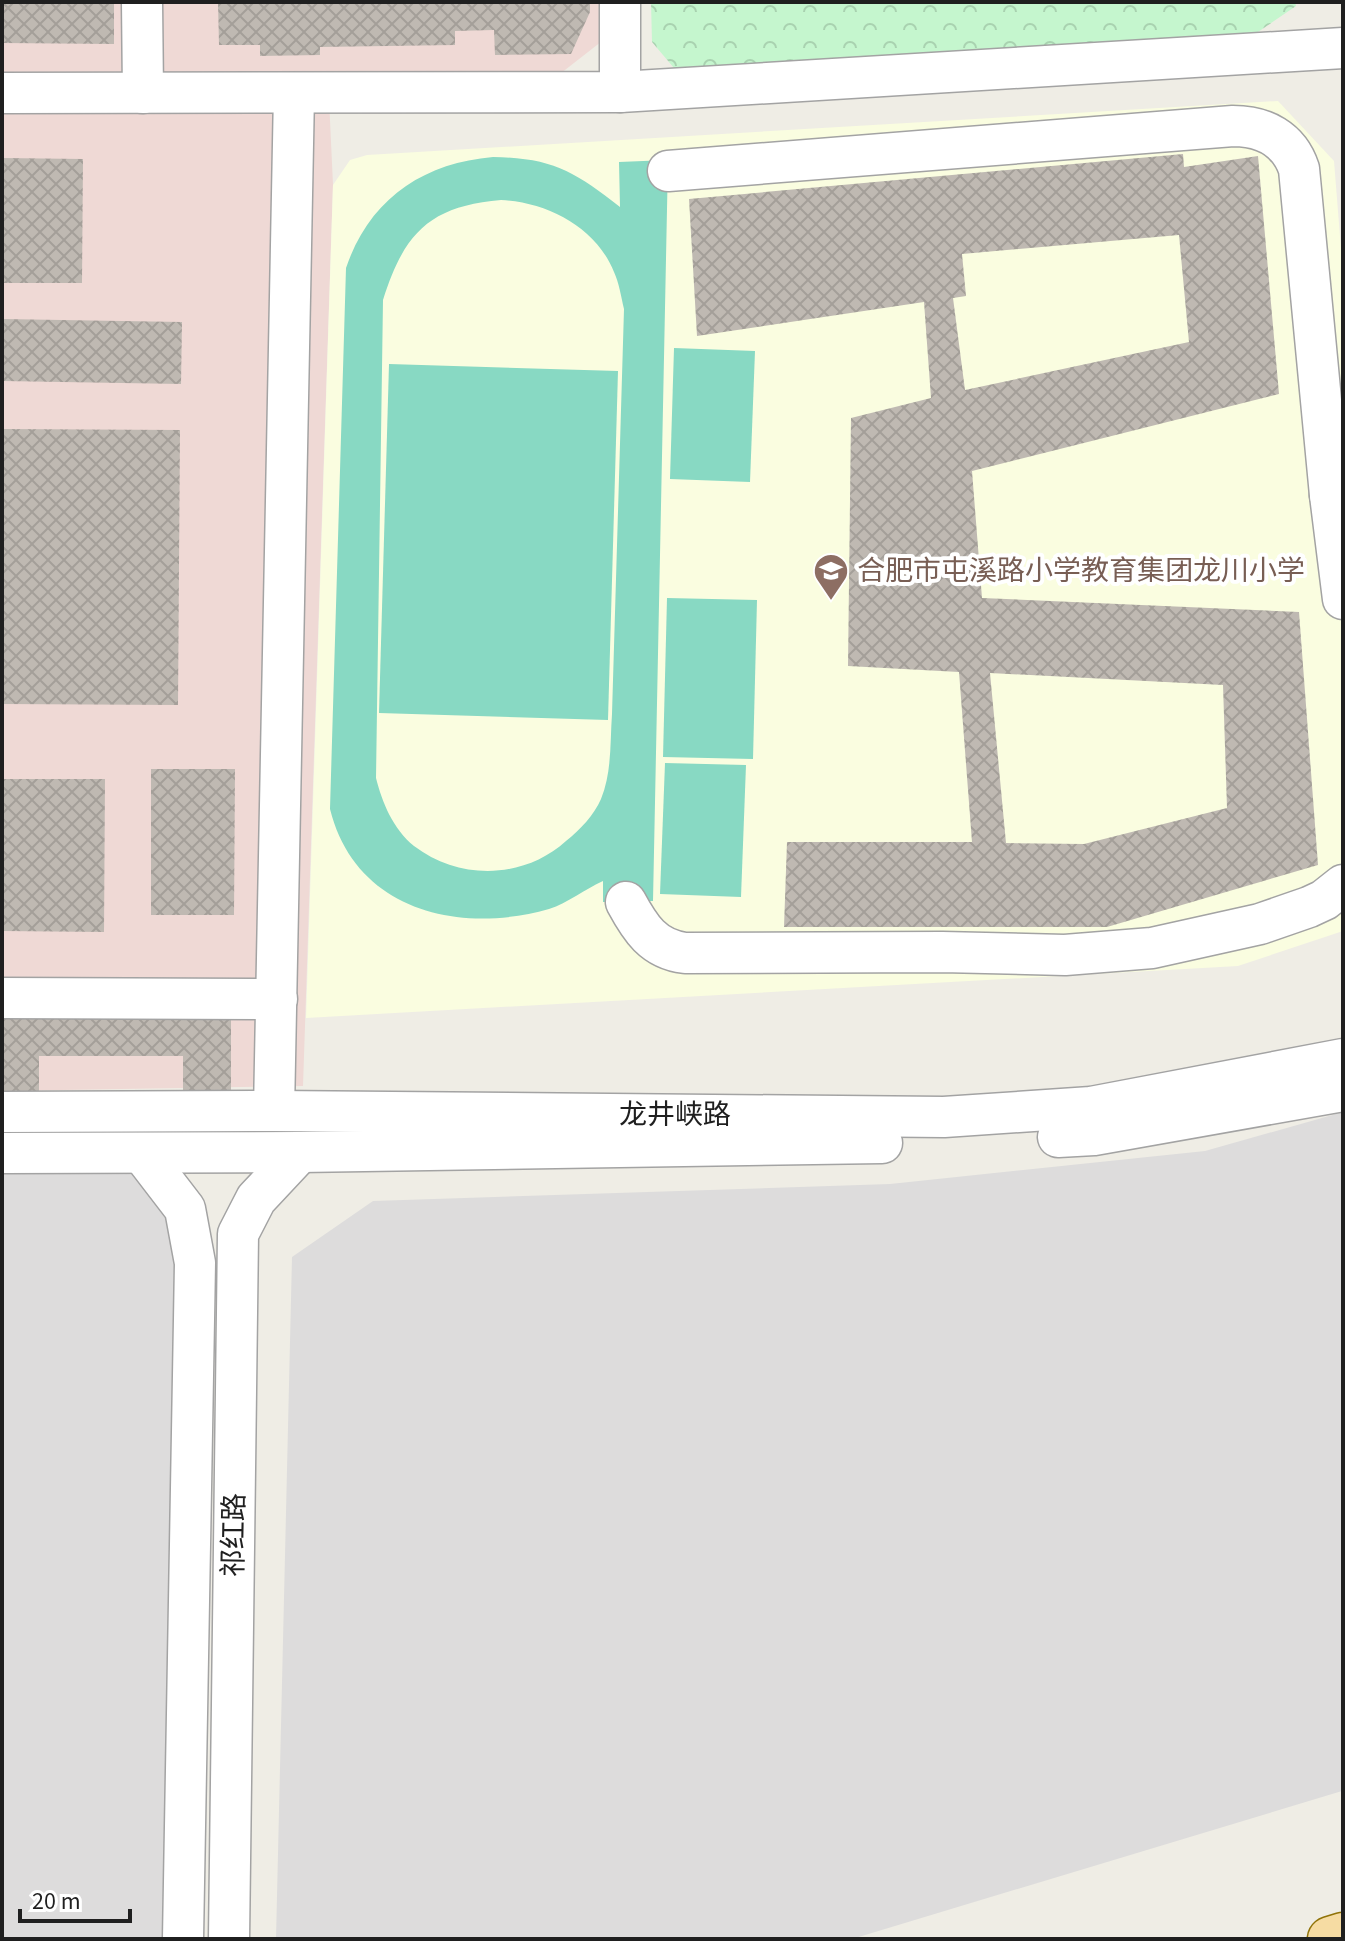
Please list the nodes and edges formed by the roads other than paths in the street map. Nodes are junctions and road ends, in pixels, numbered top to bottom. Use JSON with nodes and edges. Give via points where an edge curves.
{"nodes":[{"id":1,"x":142,"y":2,"type":"edge"},
{"id":2,"x":620,"y":2,"type":"edge"},
{"id":3,"x":1343,"y":48,"type":"edge"},
{"id":4,"x":620,"y":92,"type":"junction"},
{"id":5,"x":2,"y":93,"type":"edge"},
{"id":6,"x":143,"y":93,"type":"junction"},
{"id":7,"x":294,"y":93,"type":"junction"},
{"id":8,"x":668,"y":171,"type":"dead end"},
{"id":9,"x":1337,"y":494,"type":"edge"},
{"id":10,"x":1343,"y":599,"type":"edge"},
{"id":11,"x":1343,"y":885,"type":"edge"},
{"id":12,"x":626,"y":902,"type":"dead end"},
{"id":13,"x":2,"y":998,"type":"edge"},
{"id":14,"x":277,"y":999,"type":"junction"},
{"id":15,"x":1343,"y":1059,"type":"edge"},
{"id":16,"x":1343,"y":1091,"type":"edge"},
{"id":17,"x":274,"y":1111,"type":"junction"},
{"id":18,"x":2,"y":1112,"type":"edge"},
{"id":19,"x":300,"y":1152,"type":"junction"},
{"id":20,"x":2,"y":1153,"type":"edge"},
{"id":21,"x":142,"y":1153,"type":"junction"},
{"id":22,"x":1343,"y":1935,"type":"edge"},
{"id":23,"x":183,"y":1939,"type":"edge"},
{"id":24,"x":229,"y":1939,"type":"edge"},
{"id":25,"x":1330,"y":1939,"type":"edge"}],
"edges":[{"from":1,"to":6,"type":"street"},
{"from":2,"to":4,"type":"street"},
{"from":3,"to":4,"type":"street"},
{"from":4,"to":7,"type":"street"},
{"from":5,"to":6,"type":"street"},
{"from":6,"to":7,"type":"street"},
{"from":7,"to":14,"type":"street"},
{"from":8,"to":9,"type":"street","via":[[1233,126],[1271,134],[1293,155],[1299,169]]},
{"from":9,"to":10,"type":"street"},
{"from":11,"to":12,"type":"street","via":[[1324,900],[1260,924],[1152,948],[1065,955],[673,952],[647,936]]},
{"from":13,"to":14,"type":"street"},
{"from":14,"to":17,"type":"street"},
{"from":15,"to":17,"type":"street","name":"龙井峡路","via":[[1091,1107],[944,1117]]},
{"from":16,"to":19,"type":"street","name":"龙井峡路","via":[[1078,1136]]},
{"from":17,"to":18,"type":"street","name":"龙井峡路"},
{"from":19,"to":21,"type":"street","name":"龙井峡路"},
{"from":19,"to":24,"type":"street","name":"祁红路","via":[[256,1199],[238,1234]]},
{"from":20,"to":21,"type":"street","name":"龙井峡路"},
{"from":21,"to":23,"type":"street","name":"祁红路","via":[[185,1209],[195,1263]]},
{"from":22,"to":25,"type":"main road"}]}
